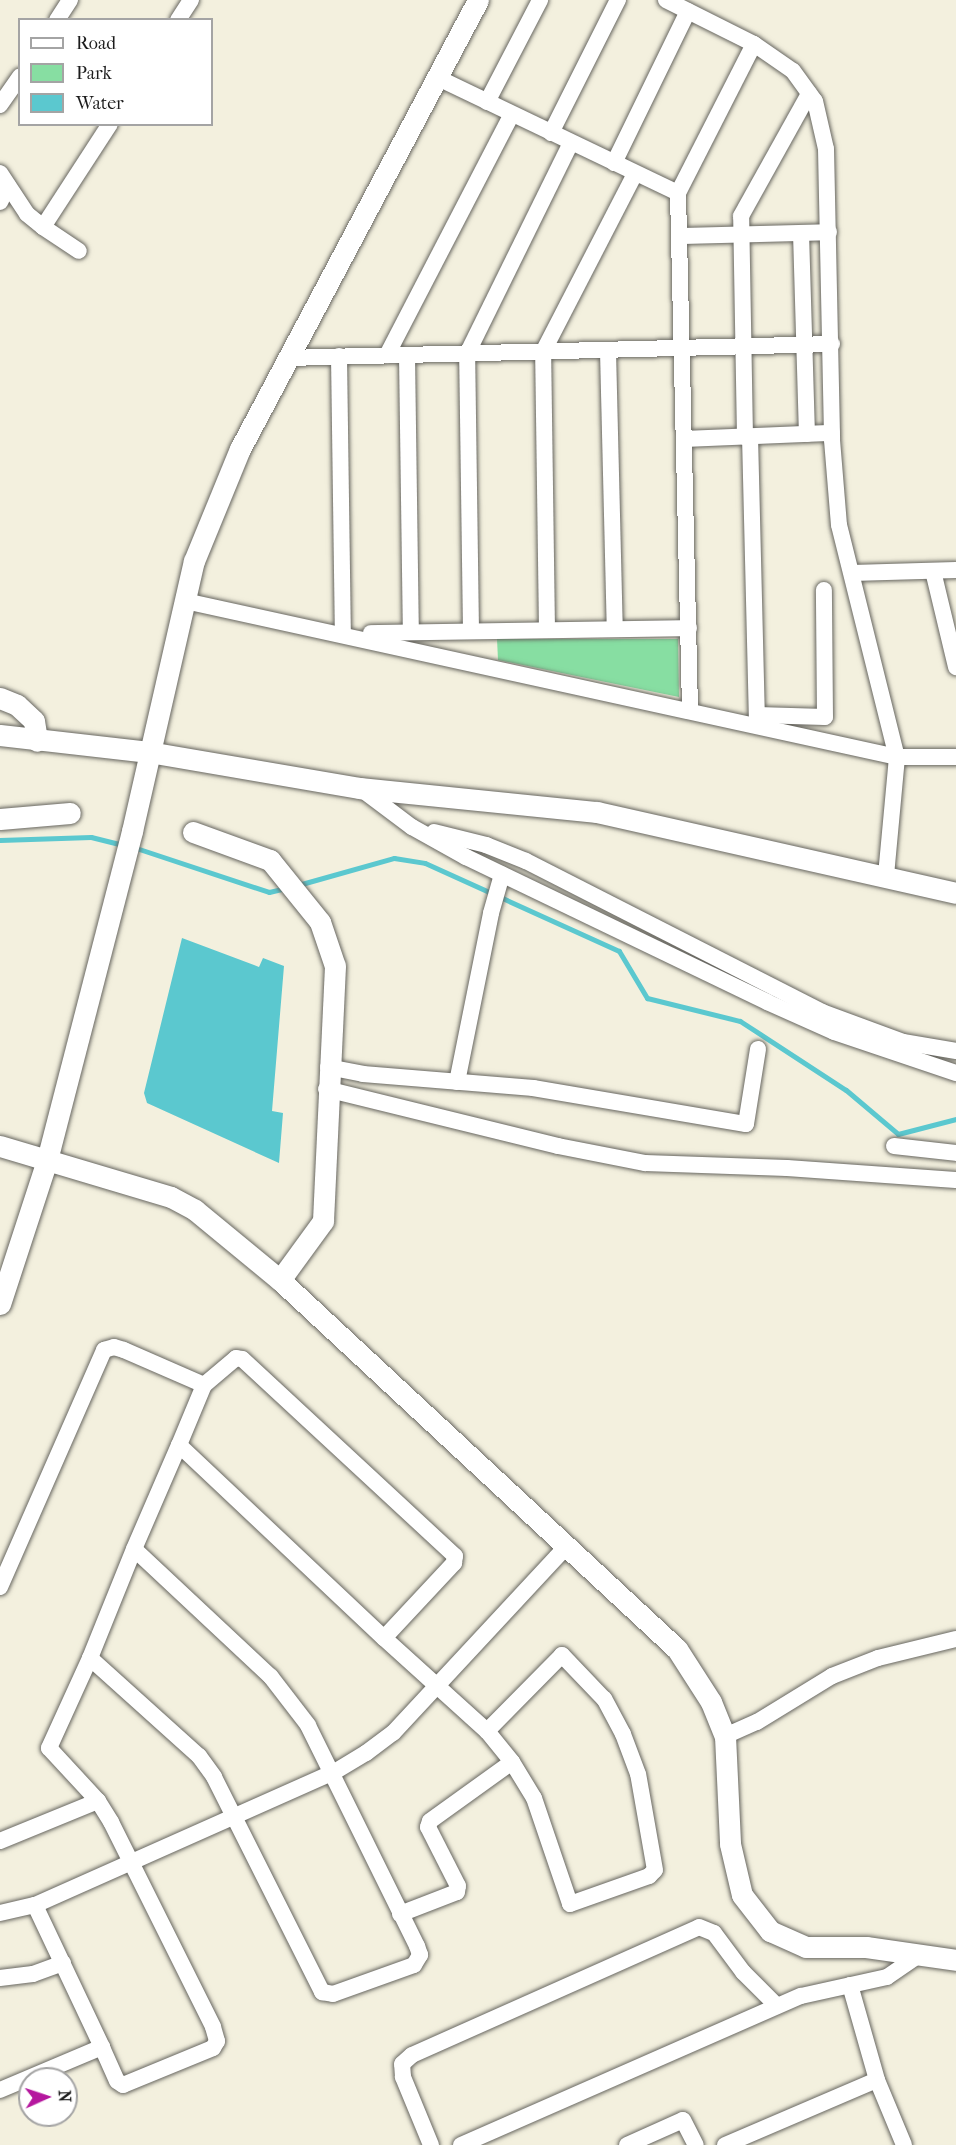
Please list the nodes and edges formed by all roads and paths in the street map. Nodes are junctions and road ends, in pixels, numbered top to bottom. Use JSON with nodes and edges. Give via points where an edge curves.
{"nodes":[{"id":1,"x":70,"y":0,"type":"edge"},
{"id":2,"x":190,"y":0,"type":"edge"},
{"id":3,"x":478,"y":0,"type":"edge"},
{"id":4,"x":540,"y":0,"type":"edge"},
{"id":5,"x":618,"y":0,"type":"edge"},
{"id":6,"x":666,"y":0,"type":"edge"},
{"id":7,"x":688,"y":11,"type":"junction"},
{"id":8,"x":58,"y":18,"type":"edge"},
{"id":9,"x":179,"y":18,"type":"edge"},
{"id":10,"x":754,"y":44,"type":"junction"},
{"id":11,"x":438,"y":78,"type":"junction"},
{"id":12,"x":18,"y":79,"type":"edge"},
{"id":13,"x":809,"y":94,"type":"junction"},
{"id":14,"x":487,"y":102,"type":"junction"},
{"id":15,"x":0,"y":105,"type":"edge"},
{"id":16,"x":512,"y":114,"type":"junction"},
{"id":17,"x":109,"y":126,"type":"edge"},
{"id":18,"x":551,"y":133,"type":"junction"},
{"id":19,"x":572,"y":143,"type":"junction"},
{"id":20,"x":614,"y":164,"type":"junction"},
{"id":21,"x":635,"y":174,"type":"junction"},
{"id":22,"x":4,"y":180,"type":"edge"},
{"id":23,"x":678,"y":194,"type":"junction"},
{"id":24,"x":0,"y":202,"type":"edge"},
{"id":25,"x":43,"y":227,"type":"junction"},
{"id":26,"x":801,"y":232,"type":"junction"},
{"id":27,"x":829,"y":232,"type":"junction"},
{"id":28,"x":741,"y":234,"type":"junction"},
{"id":29,"x":681,"y":236,"type":"junction"},
{"id":30,"x":79,"y":251,"type":"dead end"},
{"id":31,"x":832,"y":344,"type":"junction"},
{"id":32,"x":805,"y":345,"type":"junction"},
{"id":33,"x":745,"y":347,"type":"junction"},
{"id":34,"x":684,"y":350,"type":"junction"},
{"id":35,"x":608,"y":351,"type":"junction"},
{"id":36,"x":543,"y":352,"type":"junction"},
{"id":37,"x":467,"y":354,"type":"junction"},
{"id":38,"x":387,"y":355,"type":"junction"},
{"id":39,"x":407,"y":355,"type":"junction"},
{"id":40,"x":339,"y":356,"type":"junction"},
{"id":41,"x":288,"y":358,"type":"junction"},
{"id":42,"x":832,"y":433,"type":"junction"},
{"id":43,"x":807,"y":434,"type":"junction"},
{"id":44,"x":748,"y":436,"type":"junction"},
{"id":45,"x":686,"y":439,"type":"junction"},
{"id":46,"x":956,"y":570,"type":"edge"},
{"id":47,"x":933,"y":571,"type":"junction"},
{"id":48,"x":852,"y":573,"type":"junction"},
{"id":49,"x":824,"y":590,"type":"dead end"},
{"id":50,"x":185,"y":601,"type":"junction"},
{"id":51,"x":689,"y":628,"type":"junction"},
{"id":52,"x":615,"y":629,"type":"junction"},
{"id":53,"x":547,"y":630,"type":"junction"},
{"id":54,"x":471,"y":631,"type":"junction"},
{"id":55,"x":411,"y":632,"type":"junction"},
{"id":56,"x":343,"y":633,"type":"junction"},
{"id":57,"x":956,"y":667,"type":"edge"},
{"id":58,"x":0,"y":698,"type":"edge"},
{"id":59,"x":690,"y":709,"type":"junction"},
{"id":60,"x":757,"y":720,"type":"junction"},
{"id":61,"x":0,"y":735,"type":"edge"},
{"id":62,"x":37,"y":741,"type":"junction"},
{"id":63,"x":149,"y":752,"type":"junction"},
{"id":64,"x":897,"y":757,"type":"junction"},
{"id":65,"x":956,"y":757,"type":"edge"},
{"id":66,"x":360,"y":788,"type":"junction"},
{"id":67,"x":70,"y":813,"type":"dead end"},
{"id":68,"x":0,"y":819,"type":"edge"},
{"id":69,"x":412,"y":827,"type":"junction"},
{"id":70,"x":193,"y":831,"type":"dead end"},
{"id":71,"x":502,"y":875,"type":"junction"},
{"id":72,"x":886,"y":875,"type":"junction"},
{"id":73,"x":956,"y":893,"type":"edge"},
{"id":74,"x":758,"y":1049,"type":"dead end"},
{"id":75,"x":956,"y":1051,"type":"edge"},
{"id":76,"x":328,"y":1067,"type":"junction"},
{"id":77,"x":956,"y":1073,"type":"edge"},
{"id":78,"x":457,"y":1082,"type":"junction"},
{"id":79,"x":326,"y":1089,"type":"junction"},
{"id":80,"x":0,"y":1146,"type":"edge"},
{"id":81,"x":894,"y":1146,"type":"dead end"},
{"id":82,"x":956,"y":1153,"type":"edge"},
{"id":83,"x":47,"y":1160,"type":"junction"},
{"id":84,"x":956,"y":1180,"type":"edge"},
{"id":85,"x":280,"y":1280,"type":"junction"},
{"id":86,"x":0,"y":1304,"type":"edge"},
{"id":87,"x":204,"y":1385,"type":"junction"},
{"id":88,"x":178,"y":1445,"type":"junction"},
{"id":89,"x":566,"y":1547,"type":"junction"},
{"id":90,"x":134,"y":1549,"type":"junction"},
{"id":91,"x":0,"y":1587,"type":"edge"},
{"id":92,"x":384,"y":1638,"type":"junction"},
{"id":93,"x":956,"y":1639,"type":"edge"},
{"id":94,"x":90,"y":1658,"type":"junction"},
{"id":95,"x":437,"y":1686,"type":"junction"},
{"id":96,"x":486,"y":1731,"type":"junction"},
{"id":97,"x":725,"y":1736,"type":"junction"},
{"id":98,"x":512,"y":1762,"type":"junction"},
{"id":99,"x":331,"y":1773,"type":"junction"},
{"id":100,"x":98,"y":1801,"type":"junction"},
{"id":101,"x":233,"y":1817,"type":"junction"},
{"id":102,"x":0,"y":1841,"type":"edge"},
{"id":103,"x":130,"y":1863,"type":"junction"},
{"id":104,"x":35,"y":1905,"type":"junction"},
{"id":105,"x":0,"y":1913,"type":"edge"},
{"id":106,"x":400,"y":1914,"type":"junction"},
{"id":107,"x":922,"y":1953,"type":"junction"},
{"id":108,"x":956,"y":1960,"type":"edge"},
{"id":109,"x":63,"y":1964,"type":"junction"},
{"id":110,"x":0,"y":1978,"type":"edge"},
{"id":111,"x":850,"y":1985,"type":"junction"},
{"id":112,"x":777,"y":2006,"type":"junction"},
{"id":113,"x":102,"y":2047,"type":"junction"},
{"id":114,"x":877,"y":2080,"type":"junction"},
{"id":115,"x":0,"y":2090,"type":"edge"},
{"id":116,"x":431,"y":2145,"type":"edge"},
{"id":117,"x":461,"y":2145,"type":"edge"},
{"id":118,"x":627,"y":2145,"type":"edge"},
{"id":119,"x":696,"y":2145,"type":"edge"},
{"id":120,"x":725,"y":2145,"type":"edge"},
{"id":121,"x":904,"y":2145,"type":"edge"}],
"edges":[{"from":1,"to":8,"type":"street"},
{"from":2,"to":9,"type":"street"},
{"from":3,"to":11,"type":"street"},
{"from":4,"to":14,"type":"street"},
{"from":5,"to":18,"type":"street"},
{"from":6,"to":7,"type":"street"},
{"from":7,"to":10,"type":"street"},
{"from":7,"to":20,"type":"street"},
{"from":10,"to":13,"type":"street","via":[[793,71]]},
{"from":10,"to":23,"type":"street"},
{"from":11,"to":14,"type":"street"},
{"from":11,"to":41,"type":"street"},
{"from":12,"to":15,"type":"street"},
{"from":13,"to":27,"type":"street","via":[[826,149]]},
{"from":13,"to":28,"type":"street","via":[[741,216]]},
{"from":14,"to":16,"type":"street"},
{"from":16,"to":18,"type":"street"},
{"from":16,"to":38,"type":"street"},
{"from":17,"to":25,"type":"street"},
{"from":18,"to":19,"type":"street"},
{"from":19,"to":20,"type":"street"},
{"from":19,"to":37,"type":"street"},
{"from":20,"to":21,"type":"street"},
{"from":21,"to":23,"type":"street"},
{"from":21,"to":36,"type":"street"},
{"from":22,"to":24,"type":"street"},
{"from":22,"to":25,"type":"street","via":[[27,214]]},
{"from":23,"to":29,"type":"street"},
{"from":25,"to":30,"type":"street"},
{"from":26,"to":27,"type":"street"},
{"from":26,"to":28,"type":"street"},
{"from":26,"to":32,"type":"street"},
{"from":27,"to":31,"type":"street"},
{"from":28,"to":29,"type":"street"},
{"from":28,"to":33,"type":"street"},
{"from":29,"to":34,"type":"street"},
{"from":31,"to":32,"type":"street"},
{"from":31,"to":42,"type":"street"},
{"from":32,"to":33,"type":"street"},
{"from":32,"to":43,"type":"street"},
{"from":33,"to":34,"type":"street"},
{"from":33,"to":44,"type":"street"},
{"from":34,"to":35,"type":"street"},
{"from":34,"to":45,"type":"street"},
{"from":35,"to":36,"type":"street"},
{"from":35,"to":52,"type":"street"},
{"from":36,"to":37,"type":"street"},
{"from":36,"to":53,"type":"street"},
{"from":37,"to":39,"type":"street"},
{"from":37,"to":54,"type":"street"},
{"from":38,"to":39,"type":"street"},
{"from":38,"to":40,"type":"street"},
{"from":39,"to":55,"type":"street"},
{"from":40,"to":41,"type":"street"},
{"from":40,"to":56,"type":"street"},
{"from":41,"to":50,"type":"street","via":[[240,449],[209,521]]},
{"from":42,"to":43,"type":"street"},
{"from":42,"to":48,"type":"street","via":[[839,525]]},
{"from":43,"to":44,"type":"street"},
{"from":44,"to":45,"type":"street"},
{"from":44,"to":60,"type":"street"},
{"from":45,"to":51,"type":"street"},
{"from":46,"to":47,"type":"street"},
{"from":47,"to":48,"type":"street"},
{"from":47,"to":57,"type":"street"},
{"from":48,"to":64,"type":"street"},
{"from":49,"to":60,"type":"street","via":[[825,717]]},
{"from":50,"to":56,"type":"street"},
{"from":50,"to":63,"type":"street"},
{"from":51,"to":52,"type":"street"},
{"from":51,"to":59,"type":"street"},
{"from":52,"to":53,"type":"street"},
{"from":53,"to":54,"type":"street"},
{"from":54,"to":55,"type":"street"},
{"from":55,"to":56,"type":"street"},
{"from":56,"to":59,"type":"street"},
{"from":58,"to":62,"type":"street","via":[[17,705],[34,721]]},
{"from":59,"to":60,"type":"street"},
{"from":60,"to":64,"type":"street"},
{"from":61,"to":62,"type":"street"},
{"from":62,"to":63,"type":"street"},
{"from":63,"to":66,"type":"street"},
{"from":63,"to":83,"type":"street"},
{"from":64,"to":65,"type":"street"},
{"from":64,"to":72,"type":"street"},
{"from":66,"to":69,"type":"street"},
{"from":66,"to":72,"type":"street","via":[[597,812]]},
{"from":67,"to":68,"type":"street"},
{"from":69,"to":71,"type":"street"},
{"from":69,"to":75,"type":"street","via":[[486,845],[526,861],[822,1012],[903,1042]]},
{"from":70,"to":76,"type":"street","via":[[270,860],[320,922],[335,966]]},
{"from":71,"to":77,"type":"street","via":[[834,1032]]},
{"from":71,"to":78,"type":"street"},
{"from":72,"to":73,"type":"street"},
{"from":74,"to":78,"type":"street","via":[[746,1124],[534,1088]]},
{"from":76,"to":78,"type":"street"},
{"from":76,"to":79,"type":"street"},
{"from":79,"to":84,"type":"street","via":[[558,1146],[645,1163]]},
{"from":79,"to":85,"type":"street","via":[[327,1192],[323,1221]]},
{"from":80,"to":83,"type":"street"},
{"from":81,"to":82,"type":"street"},
{"from":83,"to":85,"type":"street","via":[[171,1197],[212,1222]]},
{"from":83,"to":86,"type":"street"},
{"from":85,"to":89,"type":"street"},
{"from":87,"to":88,"type":"street"},
{"from":87,"to":91,"type":"street","via":[[124,1350],[104,1350]]},
{"from":87,"to":92,"type":"street","via":[[236,1358],[242,1359],[455,1556],[454,1563]]},
{"from":88,"to":90,"type":"street"},
{"from":88,"to":92,"type":"street"},
{"from":89,"to":95,"type":"street"},
{"from":89,"to":97,"type":"street","via":[[676,1649],[711,1702]]},
{"from":90,"to":94,"type":"street"},
{"from":90,"to":99,"type":"street","via":[[271,1677],[308,1725]]},
{"from":92,"to":95,"type":"street"},
{"from":93,"to":97,"type":"street","via":[[878,1658],[832,1676],[757,1722]]},
{"from":94,"to":100,"type":"street","via":[[49,1748]]},
{"from":94,"to":101,"type":"street","via":[[198,1756],[214,1777]]},
{"from":95,"to":96,"type":"street"},
{"from":95,"to":99,"type":"street","via":[[393,1733]]},
{"from":96,"to":98,"type":"street"},
{"from":96,"to":98,"type":"street","via":[[562,1655],[604,1699],[623,1734],[638,1774],[655,1870],[639,1880],[570,1904],[534,1798]]},
{"from":97,"to":107,"type":"street","via":[[730,1844],[742,1895],[770,1931],[806,1947],[866,1947]]},
{"from":98,"to":106,"type":"street","via":[[430,1821],[428,1827],[458,1886],[457,1892]]},
{"from":99,"to":101,"type":"street"},
{"from":99,"to":106,"type":"street"},
{"from":100,"to":102,"type":"street"},
{"from":100,"to":103,"type":"street"},
{"from":101,"to":103,"type":"street"},
{"from":101,"to":106,"type":"street","via":[[322,1992],[333,1994],[419,1962],[417,1947]]},
{"from":103,"to":104,"type":"street"},
{"from":103,"to":113,"type":"street","via":[[217,2041],[213,2048],[130,2084],[117,2081]]},
{"from":104,"to":105,"type":"street"},
{"from":104,"to":109,"type":"street"},
{"from":107,"to":108,"type":"street"},
{"from":107,"to":111,"type":"street","via":[[887,1977]]},
{"from":109,"to":110,"type":"street","via":[[33,1974]]},
{"from":109,"to":113,"type":"street"},
{"from":111,"to":112,"type":"street"},
{"from":111,"to":114,"type":"street"},
{"from":112,"to":116,"type":"street","via":[[743,1972],[714,1933],[699,1926],[412,2055],[402,2064],[403,2077]]},
{"from":112,"to":117,"type":"street"},
{"from":113,"to":115,"type":"street"},
{"from":114,"to":120,"type":"street"},
{"from":114,"to":121,"type":"street"},
{"from":118,"to":119,"type":"street","via":[[683,2120]]}]}
